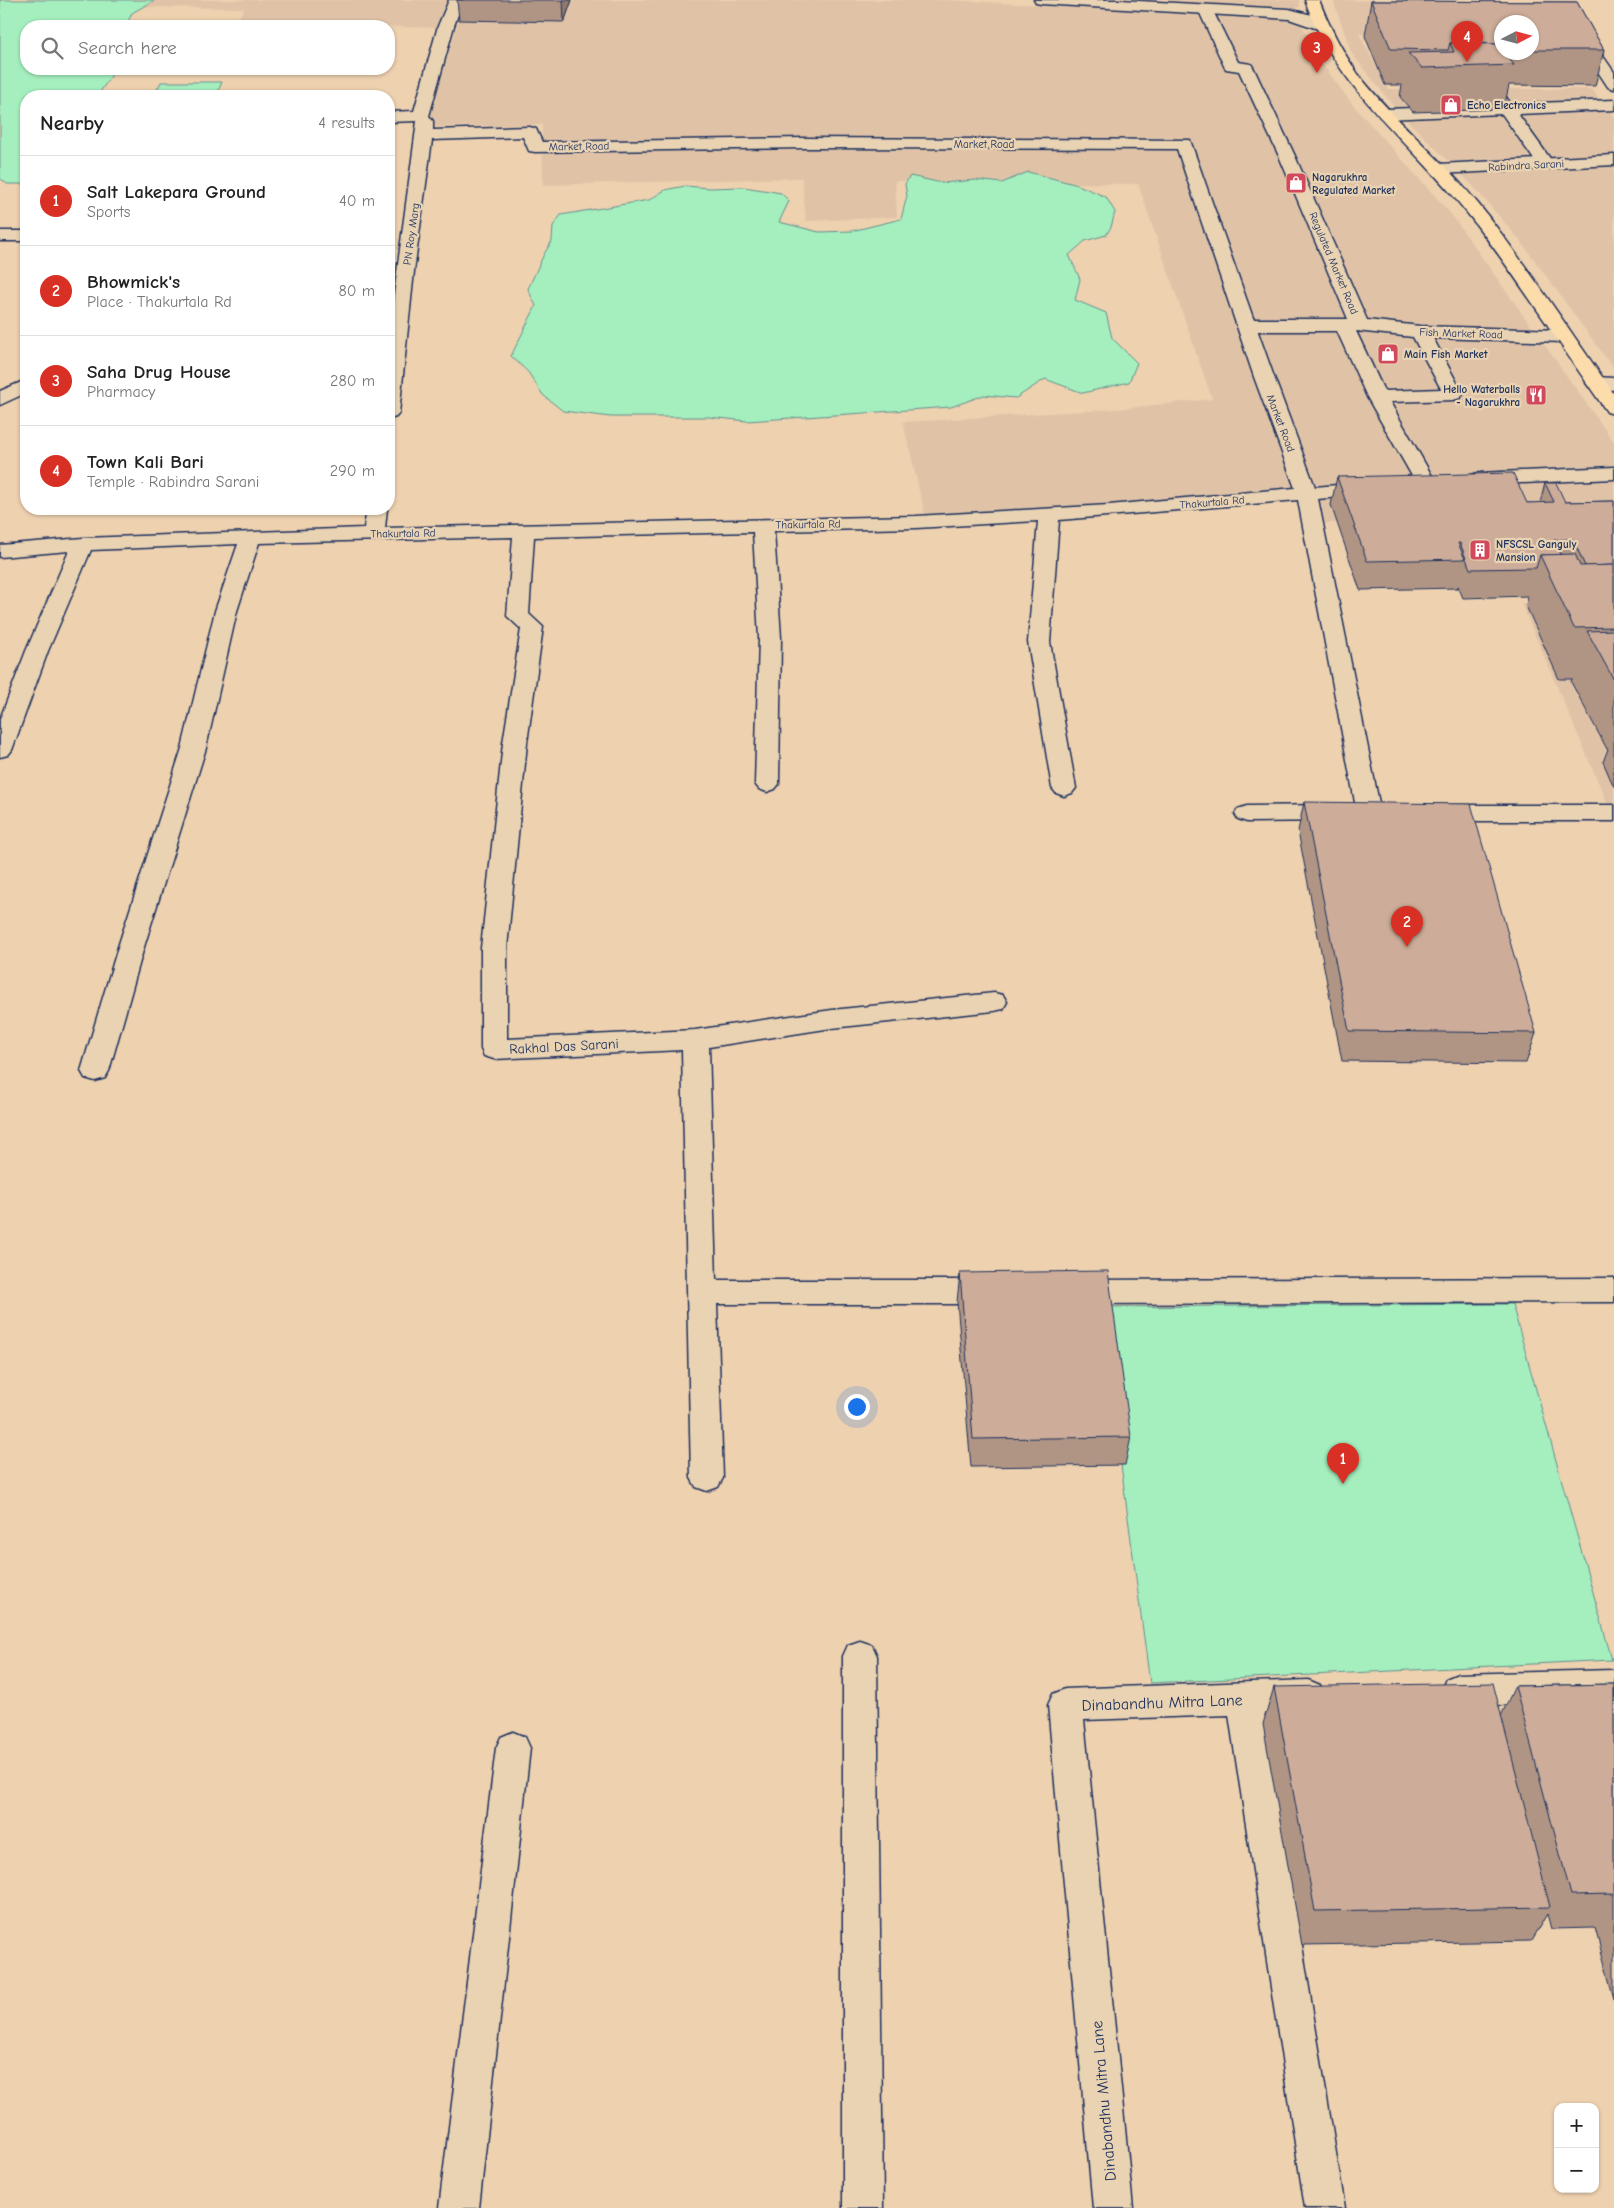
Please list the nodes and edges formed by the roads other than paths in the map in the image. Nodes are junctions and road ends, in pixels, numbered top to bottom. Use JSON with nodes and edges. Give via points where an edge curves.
{"nodes":[{"id":1,"x":456,"y":0,"type":"edge"},
{"id":2,"x":1040,"y":0,"type":"edge"},
{"id":3,"x":1313,"y":2,"type":"edge"},
{"id":4,"x":1197,"y":5,"type":"edge"},
{"id":5,"x":1289,"y":14,"type":"junction"},
{"id":6,"x":1321,"y":25,"type":"junction"},
{"id":7,"x":1607,"y":42,"type":"dead end"},
{"id":8,"x":1486,"y":82,"type":"edge"},
{"id":9,"x":1614,"y":84,"type":"edge"},
{"id":10,"x":1614,"y":105,"type":"edge"},
{"id":11,"x":1507,"y":110,"type":"junction"},
{"id":12,"x":1386,"y":114,"type":"junction"},
{"id":13,"x":421,"y":116,"type":"junction"},
{"id":14,"x":395,"y":117,"type":"edge"},
{"id":15,"x":424,"y":135,"type":"junction"},
{"id":16,"x":1614,"y":160,"type":"edge"},
{"id":17,"x":1546,"y":164,"type":"junction"},
{"id":18,"x":1439,"y":169,"type":"junction"},
{"id":19,"x":0,"y":236,"type":"edge"},
{"id":20,"x":20,"y":236,"type":"edge"},
{"id":21,"x":1246,"y":325,"type":"junction"},
{"id":22,"x":1352,"y":325,"type":"junction"},
{"id":23,"x":1420,"y":332,"type":"junction"},
{"id":24,"x":1563,"y":336,"type":"junction"},
{"id":25,"x":395,"y":360,"type":"edge"},
{"id":26,"x":1605,"y":384,"type":"edge"},
{"id":27,"x":20,"y":389,"type":"edge"},
{"id":28,"x":1377,"y":397,"type":"junction"},
{"id":29,"x":0,"y":399,"type":"edge"},
{"id":30,"x":1614,"y":408,"type":"edge"},
{"id":31,"x":1614,"y":473,"type":"edge"},
{"id":32,"x":1425,"y":483,"type":"junction"},
{"id":33,"x":1307,"y":493,"type":"junction"},
{"id":34,"x":376,"y":515,"type":"edge"},
{"id":35,"x":1049,"y":515,"type":"junction"},
{"id":36,"x":763,"y":525,"type":"junction"},
{"id":37,"x":524,"y":530,"type":"junction"},
{"id":38,"x":374,"y":534,"type":"junction"},
{"id":39,"x":251,"y":537,"type":"junction"},
{"id":40,"x":83,"y":544,"type":"junction"},
{"id":41,"x":0,"y":551,"type":"edge"},
{"id":42,"x":0,"y":750,"type":"edge"},
{"id":43,"x":768,"y":784,"type":"dead end"},
{"id":44,"x":1064,"y":788,"type":"dead end"},
{"id":45,"x":1614,"y":813,"type":"edge"},
{"id":46,"x":1247,"y":814,"type":"dead end"},
{"id":47,"x":1434,"y":820,"type":"edge"},
{"id":48,"x":994,"y":1002,"type":"dead end"},
{"id":49,"x":695,"y":1040,"type":"junction"},
{"id":50,"x":95,"y":1071,"type":"dead end"},
{"id":51,"x":1614,"y":1290,"type":"edge"},
{"id":52,"x":702,"y":1292,"type":"junction"},
{"id":53,"x":1019,"y":1292,"type":"edge"},
{"id":54,"x":1049,"y":1292,"type":"edge"},
{"id":55,"x":707,"y":1478,"type":"dead end"},
{"id":56,"x":860,"y":1656,"type":"dead end"},
{"id":57,"x":1614,"y":1686,"type":"edge"},
{"id":58,"x":1427,"y":1691,"type":"edge"},
{"id":59,"x":1339,"y":1694,"type":"edge"},
{"id":60,"x":1244,"y":1699,"type":"junction"},
{"id":61,"x":513,"y":1748,"type":"dead end"},
{"id":62,"x":459,"y":2208,"type":"edge"},
{"id":63,"x":863,"y":2208,"type":"edge"},
{"id":64,"x":1112,"y":2208,"type":"edge"},
{"id":65,"x":1325,"y":2208,"type":"edge"}],
"edges":[{"from":1,"to":13,"type":"street"},
{"from":2,"to":4,"type":"street"},
{"from":3,"to":5,"type":"street"},
{"from":3,"to":6,"type":"highway"},
{"from":4,"to":5,"type":"street"},
{"from":4,"to":22,"type":"street","name":"Regulated Market Road","via":[[1232,66],[1245,67],[1287,156]]},
{"from":5,"to":6,"type":"street"},
{"from":6,"to":12,"type":"highway","via":[[1352,76]]},
{"from":7,"to":9,"type":"street","via":[[1587,43]]},
{"from":8,"to":11,"type":"street"},
{"from":10,"to":11,"type":"street"},
{"from":11,"to":12,"type":"street"},
{"from":11,"to":17,"type":"street"},
{"from":12,"to":18,"type":"highway"},
{"from":13,"to":14,"type":"street"},
{"from":13,"to":15,"type":"street","name":"PN Roy Marg","via":[[425,121]]},
{"from":15,"to":21,"type":"street","name":"Market Road","via":[[530,132],[535,147],[805,143],[1184,144]]},
{"from":15,"to":25,"type":"street","name":"PN Roy Marg"},
{"from":16,"to":17,"type":"street","name":"Rabindra Sarani"},
{"from":17,"to":18,"type":"street","name":"Rabindra Sarani"},
{"from":18,"to":24,"type":"highway","via":[[1478,215]]},
{"from":19,"to":20,"type":"street"},
{"from":21,"to":22,"type":"street","name":"Fish Market Road"},
{"from":21,"to":33,"type":"street","name":"Market Road"},
{"from":22,"to":23,"type":"street","name":"Fish Market Road"},
{"from":22,"to":28,"type":"street","name":"Regulated Market Road"},
{"from":23,"to":24,"type":"street","name":"Fish Market Road"},
{"from":23,"to":28,"type":"street","via":[[1453,394]]},
{"from":24,"to":26,"type":"highway"},
{"from":26,"to":30,"type":"highway"},
{"from":27,"to":29,"type":"street"},
{"from":28,"to":32,"type":"street","name":"Regulated Market Road"},
{"from":31,"to":32,"type":"street","name":"Thakurtala Rd"},
{"from":32,"to":33,"type":"street","name":"Thakurtala Rd"},
{"from":33,"to":35,"type":"street","name":"Thakurtala Rd"},
{"from":33,"to":46,"type":"street","name":"Market Road","via":[[1379,813]]},
{"from":34,"to":38,"type":"street"},
{"from":35,"to":36,"type":"street","name":"Thakurtala Rd"},
{"from":35,"to":44,"type":"street","via":[[1039,642]]},
{"from":36,"to":37,"type":"street","name":"Thakurtala Rd"},
{"from":36,"to":43,"type":"street","via":[[770,638]]},
{"from":37,"to":38,"type":"street","name":"Thakurtala Rd"},
{"from":37,"to":49,"type":"street","name":"Rakhal Das Sarani","via":[[518,616],[532,627],[515,743],[494,948],[494,1049]]},
{"from":38,"to":39,"type":"street","name":"Thakurtala Rd"},
{"from":39,"to":40,"type":"street","name":"Thakurtala Rd"},
{"from":39,"to":50,"type":"street","via":[[226,611],[194,748]]},
{"from":40,"to":41,"type":"street","name":"Thakurtala Rd"},
{"from":40,"to":42,"type":"street","via":[[37,651]]},
{"from":45,"to":47,"type":"street"},
{"from":48,"to":49,"type":"street","via":[[832,1020]]},
{"from":49,"to":52,"type":"street"},
{"from":51,"to":54,"type":"street"},
{"from":52,"to":53,"type":"street"},
{"from":52,"to":55,"type":"street"},
{"from":56,"to":63,"type":"street"},
{"from":57,"to":58,"type":"street"},
{"from":59,"to":60,"type":"street","name":"Dinabandhu Mitra Lane"},
{"from":60,"to":64,"type":"street","name":"Dinabandhu Mitra Lane","via":[[1065,1705]]},
{"from":60,"to":65,"type":"street"},
{"from":61,"to":62,"type":"street"}]}
